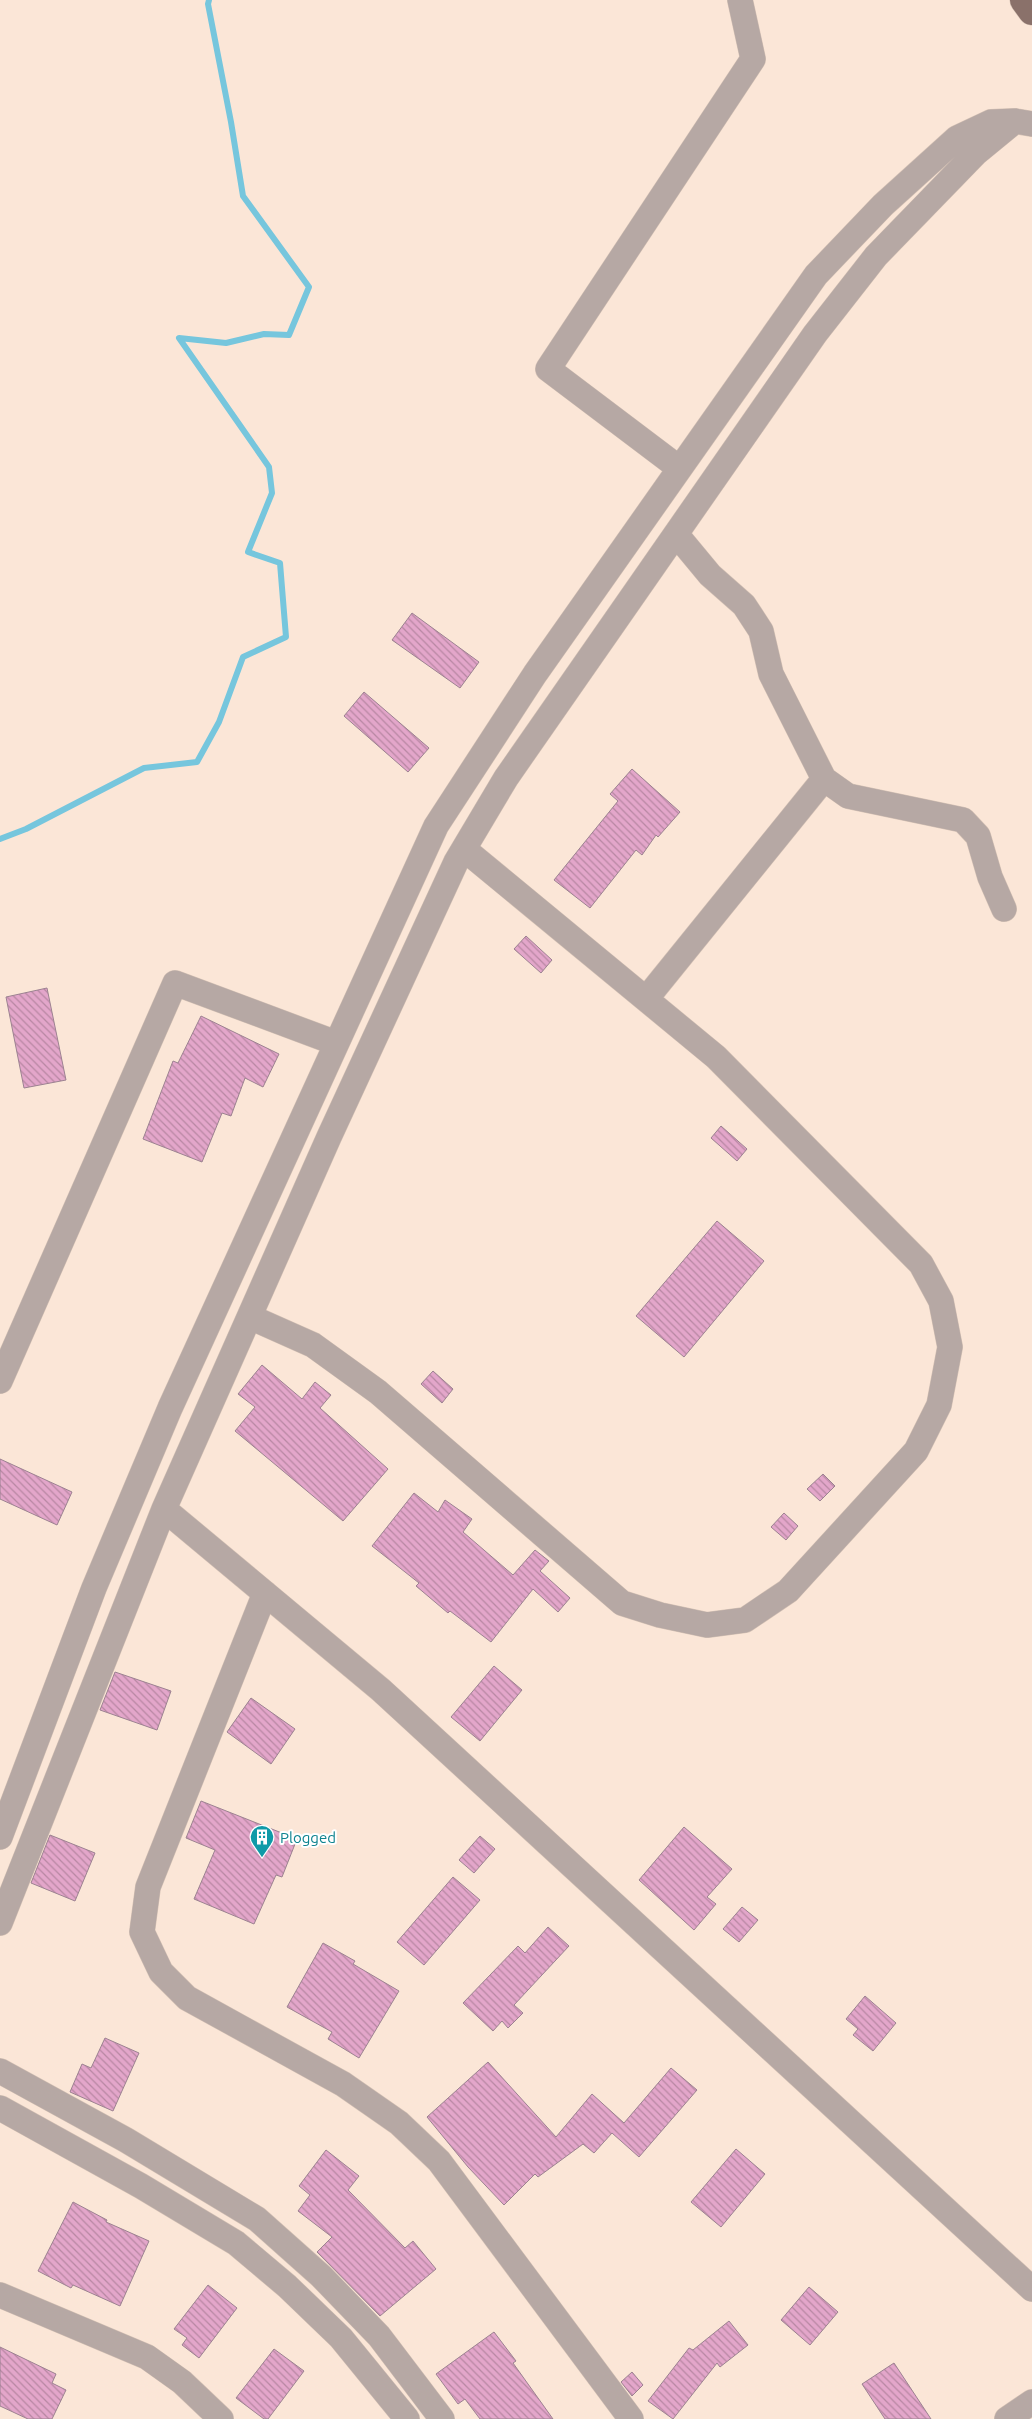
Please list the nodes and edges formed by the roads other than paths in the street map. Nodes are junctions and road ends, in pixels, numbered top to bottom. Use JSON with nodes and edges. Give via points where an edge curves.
{"nodes":[{"id":1,"x":740,"y":0,"type":"edge"},
{"id":2,"x":1024,"y":0,"type":"edge"},
{"id":3,"x":1032,"y":11,"type":"edge"},
{"id":4,"x":1023,"y":122,"type":"edge"},
{"id":5,"x":679,"y":468,"type":"junction"},
{"id":6,"x":676,"y":534,"type":"junction"},
{"id":7,"x":824,"y":779,"type":"junction"},
{"id":8,"x":464,"y":849,"type":"junction"},
{"id":9,"x":1004,"y":909,"type":"dead end"},
{"id":10,"x":646,"y":999,"type":"junction"},
{"id":11,"x":336,"y":1043,"type":"junction"},
{"id":12,"x":250,"y":1316,"type":"junction"},
{"id":13,"x":0,"y":1381,"type":"edge"},
{"id":14,"x":164,"y":1509,"type":"junction"},
{"id":15,"x":265,"y":1593,"type":"junction"},
{"id":16,"x":0,"y":1837,"type":"edge"},
{"id":17,"x":0,"y":1923,"type":"edge"},
{"id":18,"x":0,"y":2071,"type":"edge"},
{"id":19,"x":0,"y":2108,"type":"edge"},
{"id":20,"x":1032,"y":2289,"type":"edge"},
{"id":21,"x":0,"y":2295,"type":"edge"},
{"id":22,"x":1032,"y":2402,"type":"edge"},
{"id":23,"x":221,"y":2419,"type":"edge"},
{"id":24,"x":407,"y":2419,"type":"edge"},
{"id":25,"x":442,"y":2419,"type":"edge"},
{"id":26,"x":632,"y":2419,"type":"edge"},
{"id":27,"x":1007,"y":2419,"type":"edge"}],
"edges":[{"from":1,"to":5,"type":"street","via":[[753,59],[548,369]]},
{"from":2,"to":3,"type":"main road"},
{"from":4,"to":5,"type":"street","via":[[991,122],[957,138],[883,205],[816,275]]},
{"from":4,"to":6,"type":"street","via":[[976,153],[876,256],[815,334]]},
{"from":5,"to":11,"type":"street","via":[[535,674],[436,826]]},
{"from":6,"to":7,"type":"street","via":[[710,575],[744,605],[761,631],[770,674]]},
{"from":6,"to":8,"type":"street","via":[[506,778]]},
{"from":7,"to":9,"type":"street","via":[[848,796],[963,820],[978,836]]},
{"from":7,"to":10,"type":"street"},
{"from":8,"to":10,"type":"street"},
{"from":8,"to":12,"type":"street","via":[[333,1128]]},
{"from":10,"to":12,"type":"street","via":[[723,1064],[921,1264],[941,1301],[950,1347],[939,1405],[916,1451],[788,1591],[745,1620],[707,1625],[622,1603],[378,1392],[313,1345]]},
{"from":11,"to":13,"type":"street","via":[[175,983]]},
{"from":11,"to":16,"type":"street","via":[[170,1408],[94,1588]]},
{"from":12,"to":14,"type":"street"},
{"from":14,"to":15,"type":"street"},
{"from":14,"to":17,"type":"street"},
{"from":15,"to":20,"type":"street","via":[[381,1690]]},
{"from":15,"to":26,"type":"street","via":[[148,1888],[142,1932],[161,1972],[187,1998],[343,2084],[399,2123],[438,2161]]},
{"from":18,"to":25,"type":"street","via":[[126,2140],[256,2218],[321,2276],[380,2336]]},
{"from":19,"to":24,"type":"street","via":[[236,2243],[341,2338]]},
{"from":21,"to":23,"type":"street","via":[[147,2357],[182,2382]]},
{"from":22,"to":27,"type":"street"}]}
